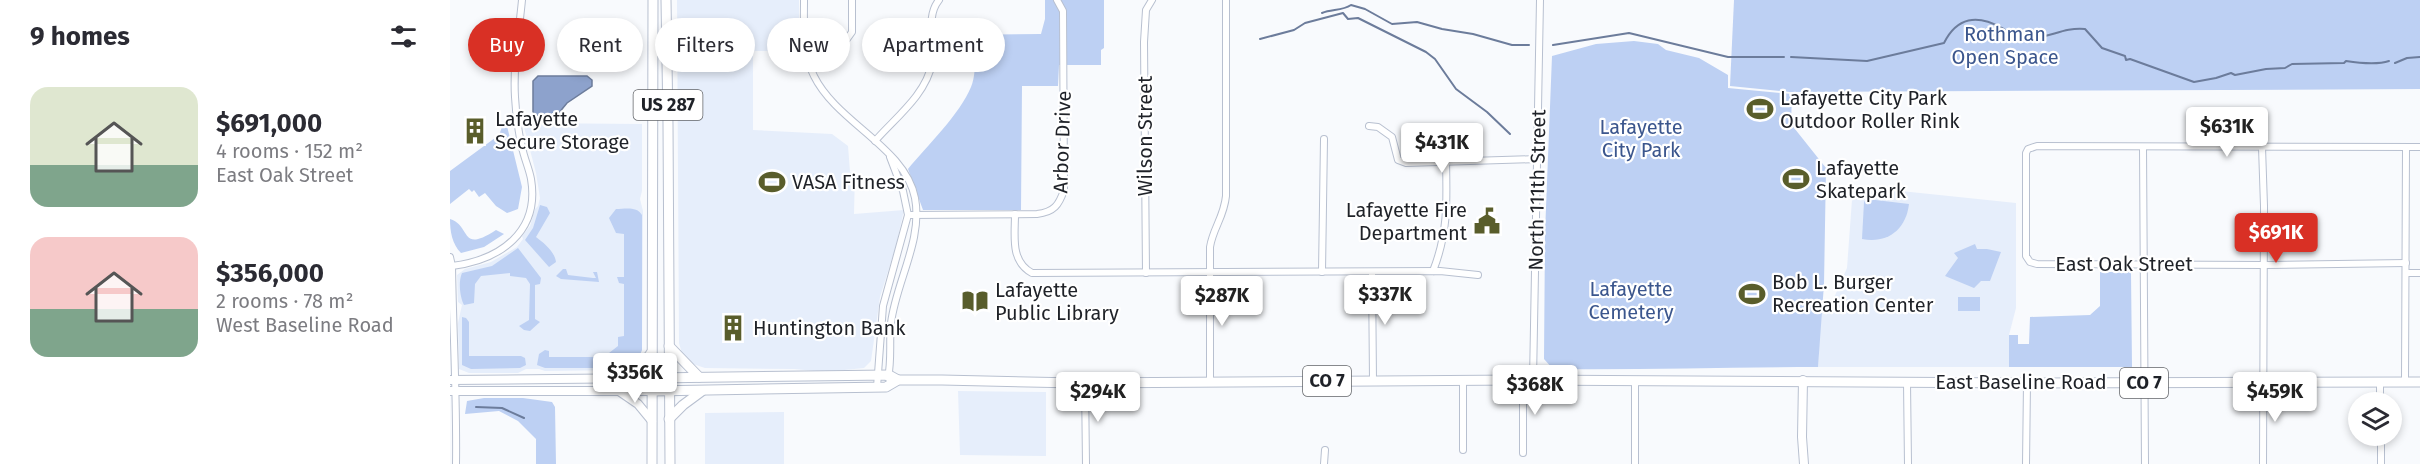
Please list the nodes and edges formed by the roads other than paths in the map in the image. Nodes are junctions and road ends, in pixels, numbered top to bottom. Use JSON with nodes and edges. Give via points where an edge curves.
{"nodes":[{"id":1,"x":522,"y":0,"type":"edge"},
{"id":2,"x":653,"y":0,"type":"edge"},
{"id":3,"x":666,"y":0,"type":"edge"},
{"id":4,"x":804,"y":0,"type":"edge"},
{"id":5,"x":852,"y":0,"type":"edge"},
{"id":6,"x":939,"y":0,"type":"edge"},
{"id":7,"x":1057,"y":0,"type":"edge"},
{"id":8,"x":1152,"y":0,"type":"edge"},
{"id":9,"x":1226,"y":0,"type":"edge"},
{"id":10,"x":1540,"y":0,"type":"edge"},
{"id":11,"x":804,"y":18,"type":"edge"},
{"id":12,"x":850,"y":35,"type":"edge"},
{"id":13,"x":813,"y":72,"type":"edge"},
{"id":14,"x":1370,"y":126,"type":"dead end"},
{"id":15,"x":1324,"y":139,"type":"dead end"},
{"id":16,"x":875,"y":141,"type":"junction"},
{"id":17,"x":2143,"y":147,"type":"junction"},
{"id":18,"x":2262,"y":147,"type":"junction"},
{"id":19,"x":2406,"y":147,"type":"junction"},
{"id":20,"x":2420,"y":147,"type":"edge"},
{"id":21,"x":890,"y":156,"type":"junction"},
{"id":22,"x":1538,"y":159,"type":"junction"},
{"id":23,"x":1446,"y":162,"type":"junction"},
{"id":24,"x":1015,"y":214,"type":"junction"},
{"id":25,"x":908,"y":215,"type":"junction"},
{"id":26,"x":916,"y":215,"type":"junction"},
{"id":27,"x":450,"y":257,"type":"edge"},
{"id":28,"x":2406,"y":263,"type":"junction"},
{"id":29,"x":2144,"y":264,"type":"junction"},
{"id":30,"x":452,"y":266,"type":"junction"},
{"id":31,"x":2264,"y":266,"type":"junction"},
{"id":32,"x":1433,"y":271,"type":"junction"},
{"id":33,"x":1209,"y":272,"type":"junction"},
{"id":34,"x":1322,"y":272,"type":"junction"},
{"id":35,"x":1372,"y":272,"type":"junction"},
{"id":36,"x":1146,"y":273,"type":"junction"},
{"id":37,"x":2406,"y":273,"type":"junction"},
{"id":38,"x":2420,"y":273,"type":"edge"},
{"id":39,"x":1478,"y":275,"type":"dead end"},
{"id":40,"x":669,"y":346,"type":"junction"},
{"id":41,"x":652,"y":351,"type":"junction"},
{"id":42,"x":879,"y":375,"type":"junction"},
{"id":43,"x":889,"y":375,"type":"junction"},
{"id":44,"x":699,"y":377,"type":"junction"},
{"id":45,"x":624,"y":378,"type":"junction"},
{"id":46,"x":652,"y":378,"type":"junction"},
{"id":47,"x":669,"y":378,"type":"junction"},
{"id":48,"x":453,"y":380,"type":"edge"},
{"id":49,"x":898,"y":380,"type":"junction"},
{"id":50,"x":1463,"y":380,"type":"junction"},
{"id":51,"x":1528,"y":380,"type":"junction"},
{"id":52,"x":1803,"y":380,"type":"junction"},
{"id":53,"x":1373,"y":381,"type":"junction"},
{"id":54,"x":1635,"y":381,"type":"junction"},
{"id":55,"x":1085,"y":382,"type":"junction"},
{"id":56,"x":1210,"y":382,"type":"junction"},
{"id":57,"x":1907,"y":382,"type":"junction"},
{"id":58,"x":2263,"y":382,"type":"junction"},
{"id":59,"x":2380,"y":382,"type":"junction"},
{"id":60,"x":2405,"y":382,"type":"junction"},
{"id":61,"x":2420,"y":382,"type":"edge"},
{"id":62,"x":2026,"y":383,"type":"junction"},
{"id":63,"x":2144,"y":383,"type":"junction"},
{"id":64,"x":881,"y":387,"type":"junction"},
{"id":65,"x":453,"y":391,"type":"edge"},
{"id":66,"x":618,"y":391,"type":"junction"},
{"id":67,"x":652,"y":391,"type":"junction"},
{"id":68,"x":669,"y":391,"type":"junction"},
{"id":69,"x":702,"y":391,"type":"junction"},
{"id":70,"x":2380,"y":392,"type":"edge"},
{"id":71,"x":669,"y":419,"type":"junction"},
{"id":72,"x":652,"y":421,"type":"junction"},
{"id":73,"x":2381,"y":446,"type":"edge"},
{"id":74,"x":1325,"y":450,"type":"dead end"},
{"id":75,"x":1463,"y":450,"type":"dead end"},
{"id":76,"x":1523,"y":453,"type":"dead end"},
{"id":77,"x":456,"y":464,"type":"edge"},
{"id":78,"x":652,"y":464,"type":"edge"},
{"id":79,"x":669,"y":464,"type":"edge"},
{"id":80,"x":1086,"y":464,"type":"edge"},
{"id":81,"x":1324,"y":464,"type":"edge"},
{"id":82,"x":1635,"y":464,"type":"edge"},
{"id":83,"x":1804,"y":464,"type":"edge"},
{"id":84,"x":1908,"y":464,"type":"edge"},
{"id":85,"x":2026,"y":464,"type":"edge"},
{"id":86,"x":2145,"y":464,"type":"edge"},
{"id":87,"x":2263,"y":464,"type":"edge"},
{"id":88,"x":2381,"y":464,"type":"edge"}],
"edges":[{"from":1,"to":30,"type":"street","via":[[515,96],[519,135],[531,178],[530,208],[523,227],[507,247],[486,258]]},
{"from":2,"to":41,"type":"main road","number":"US 287"},
{"from":3,"to":40,"type":"main road","number":"US 287"},
{"from":4,"to":11,"type":"street"},
{"from":5,"to":12,"type":"street"},
{"from":6,"to":16,"type":"street","via":[[933,8],[932,63],[926,80]]},
{"from":7,"to":24,"type":"street","name":"Arbor Drive","via":[[1063,11],[1064,190],[1060,202],[1046,213]]},
{"from":8,"to":36,"type":"street","name":"Wilson Street","via":[[1146,10],[1144,42]]},
{"from":9,"to":33,"type":"street","via":[[1227,196],[1225,212],[1212,235]]},
{"from":10,"to":22,"type":"street","name":"North 111th Street"},
{"from":13,"to":16,"type":"street","via":[[824,92]]},
{"from":14,"to":23,"type":"street","via":[[1392,136],[1398,159],[1406,163]]},
{"from":15,"to":34,"type":"street"},
{"from":16,"to":21,"type":"street"},
{"from":17,"to":18,"type":"street"},
{"from":17,"to":29,"type":"street"},
{"from":17,"to":29,"type":"street","name":"East Oak Street","via":[[2028,149],[2026,256],[2037,264]]},
{"from":18,"to":19,"type":"street"},
{"from":18,"to":31,"type":"street"},
{"from":19,"to":20,"type":"street"},
{"from":19,"to":28,"type":"street"},
{"from":21,"to":25,"type":"street"},
{"from":21,"to":26,"type":"street","via":[[905,173],[915,196]]},
{"from":22,"to":23,"type":"street"},
{"from":22,"to":51,"type":"street","name":"North 111th Street"},
{"from":23,"to":32,"type":"street","via":[[1447,219]]},
{"from":24,"to":26,"type":"street","name":"Arbor Drive"},
{"from":24,"to":36,"type":"street","via":[[1017,257],[1023,268],[1032,273]]},
{"from":25,"to":26,"type":"street","name":"Arbor Drive"},
{"from":25,"to":42,"type":"street","via":[[883,306]]},
{"from":26,"to":43,"type":"street","via":[[891,324]]},
{"from":27,"to":30,"type":"street"},
{"from":28,"to":31,"type":"street","name":"East Oak Street"},
{"from":28,"to":37,"type":"street"},
{"from":29,"to":31,"type":"street","name":"East Oak Street"},
{"from":29,"to":63,"type":"street"},
{"from":30,"to":48,"type":"street"},
{"from":31,"to":58,"type":"street"},
{"from":32,"to":35,"type":"street"},
{"from":32,"to":39,"type":"street"},
{"from":33,"to":34,"type":"street"},
{"from":33,"to":36,"type":"street"},
{"from":33,"to":56,"type":"street"},
{"from":34,"to":35,"type":"street"},
{"from":35,"to":53,"type":"street"},
{"from":37,"to":38,"type":"street"},
{"from":37,"to":60,"type":"street"},
{"from":40,"to":44,"type":"main road"},
{"from":40,"to":47,"type":"main road","number":"US 287"},
{"from":41,"to":45,"type":"main road"},
{"from":41,"to":46,"type":"main road","number":"US 287"},
{"from":42,"to":43,"type":"main road","number":"CO 7"},
{"from":42,"to":44,"type":"main road","number":"CO 7"},
{"from":42,"to":64,"type":"street"},
{"from":43,"to":49,"type":"main road","number":"CO 7"},
{"from":43,"to":64,"type":"street"},
{"from":44,"to":47,"type":"main road"},
{"from":45,"to":46,"type":"main road"},
{"from":45,"to":48,"type":"main road"},
{"from":46,"to":47,"type":"main road"},
{"from":46,"to":67,"type":"main road","number":"US 287"},
{"from":47,"to":68,"type":"main road","number":"US 287"},
{"from":48,"to":65,"type":"street"},
{"from":49,"to":55,"type":"main road","number":"CO 7"},
{"from":49,"to":64,"type":"main road"},
{"from":50,"to":51,"type":"main road","number":"CO 7"},
{"from":50,"to":53,"type":"main road","number":"CO 7"},
{"from":50,"to":75,"type":"street"},
{"from":51,"to":54,"type":"main road","number":"CO 7"},
{"from":51,"to":76,"type":"street","name":"North 111th Street"},
{"from":52,"to":54,"type":"main road","number":"CO 7"},
{"from":52,"to":57,"type":"main road","name":"East Baseline Road","number":"CO 7"},
{"from":52,"to":83,"type":"main road"},
{"from":53,"to":56,"type":"main road","number":"CO 7"},
{"from":54,"to":82,"type":"street"},
{"from":55,"to":56,"type":"main road","number":"CO 7"},
{"from":55,"to":80,"type":"street"},
{"from":57,"to":62,"type":"main road","name":"East Baseline Road","number":"CO 7"},
{"from":57,"to":84,"type":"street"},
{"from":58,"to":59,"type":"main road","name":"East Baseline Road","number":"CO 7"},
{"from":58,"to":63,"type":"main road","name":"East Baseline Road","number":"CO 7"},
{"from":58,"to":87,"type":"street"},
{"from":59,"to":60,"type":"main road","name":"East Baseline Road","number":"CO 7"},
{"from":59,"to":70,"type":"street"},
{"from":60,"to":61,"type":"main road","name":"East Baseline Road","number":"CO 7"},
{"from":62,"to":63,"type":"main road","name":"East Baseline Road","number":"CO 7"},
{"from":62,"to":85,"type":"street"},
{"from":63,"to":86,"type":"street"},
{"from":64,"to":69,"type":"main road"},
{"from":65,"to":66,"type":"main road"},
{"from":65,"to":77,"type":"street"},
{"from":66,"to":67,"type":"main road"},
{"from":66,"to":72,"type":"main road","via":[[638,404]]},
{"from":67,"to":68,"type":"main road"},
{"from":67,"to":72,"type":"main road","number":"US 287"},
{"from":68,"to":69,"type":"main road"},
{"from":68,"to":71,"type":"main road","number":"US 287"},
{"from":69,"to":71,"type":"main road"},
{"from":71,"to":79,"type":"main road","number":"US 287"},
{"from":72,"to":78,"type":"main road","number":"US 287"},
{"from":73,"to":88,"type":"street"},
{"from":74,"to":81,"type":"street"}]}
